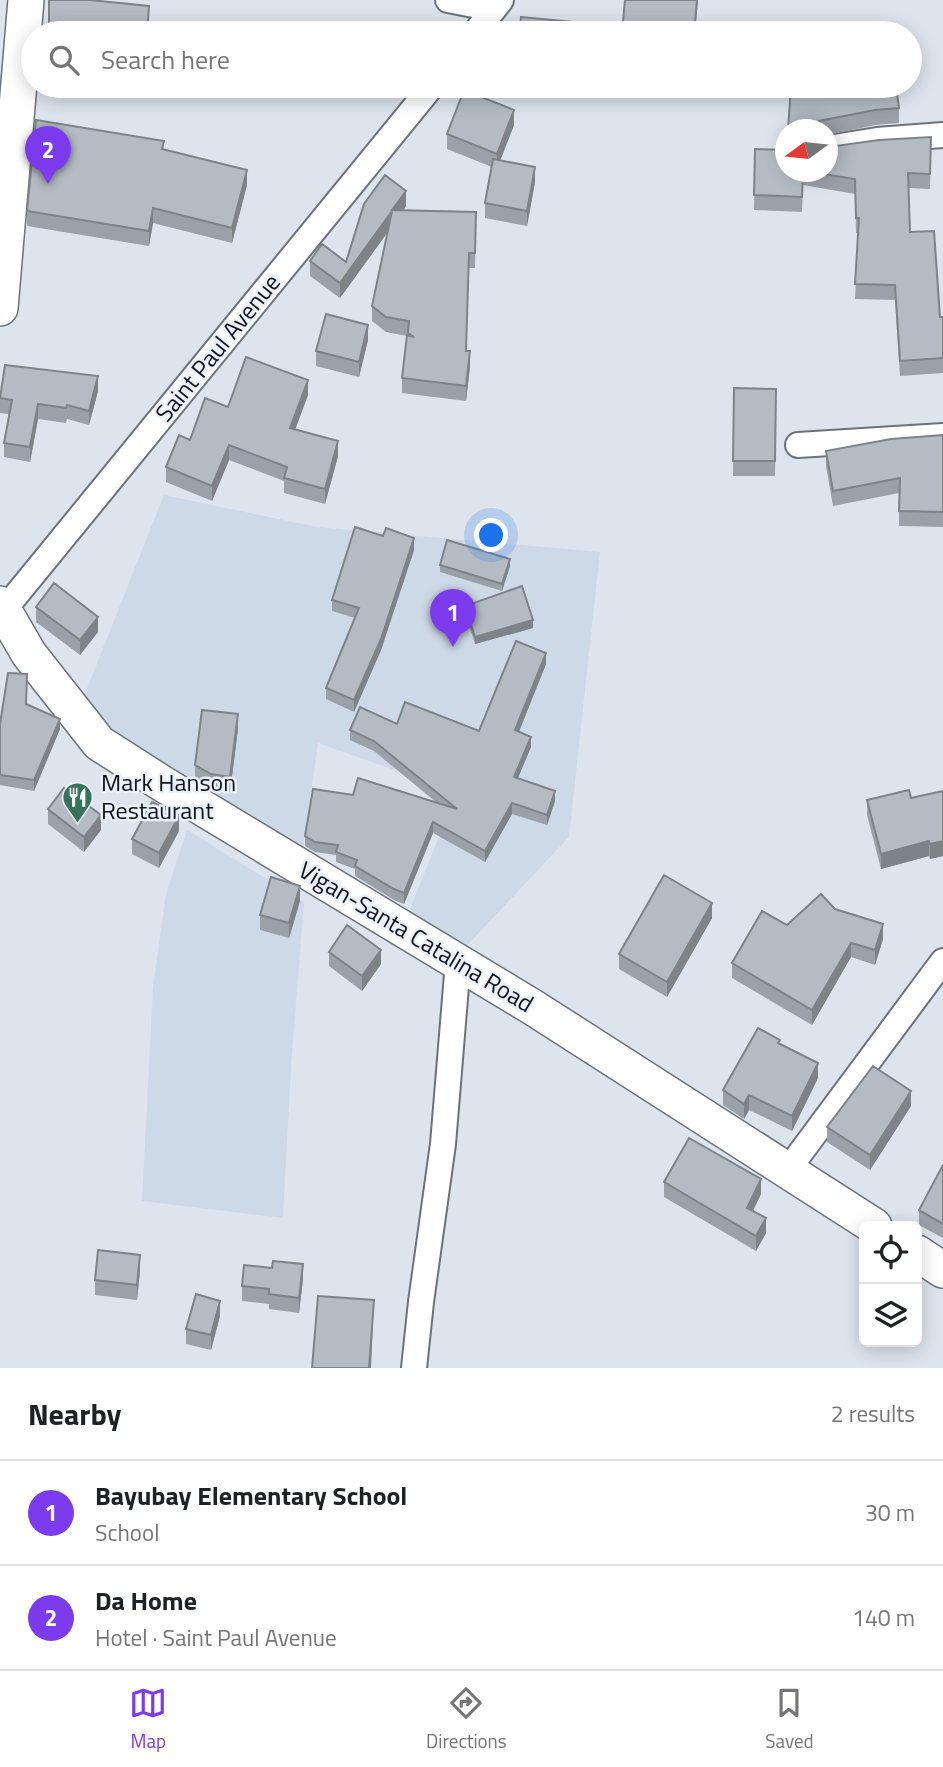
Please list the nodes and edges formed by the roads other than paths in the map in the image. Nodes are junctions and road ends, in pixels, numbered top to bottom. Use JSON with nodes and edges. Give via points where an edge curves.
{"nodes":[{"id":1,"x":26,"y":0,"type":"edge"},
{"id":2,"x":448,"y":0,"type":"edge"},
{"id":3,"x":498,"y":5,"type":"edge"},
{"id":4,"x":24,"y":21,"type":"edge"},
{"id":5,"x":485,"y":21,"type":"edge"},
{"id":6,"x":21,"y":59,"type":"edge"},
{"id":7,"x":422,"y":98,"type":"edge"},
{"id":8,"x":943,"y":135,"type":"edge"},
{"id":9,"x":838,"y":146,"type":"edge"},
{"id":10,"x":0,"y":308,"type":"edge"},
{"id":11,"x":943,"y":436,"type":"edge"},
{"id":12,"x":798,"y":445,"type":"dead end"},
{"id":13,"x":2,"y":607,"type":"edge"},
{"id":14,"x":943,"y":961,"type":"edge"},
{"id":15,"x":458,"y":962,"type":"junction"},
{"id":16,"x":787,"y":1171,"type":"junction"},
{"id":17,"x":866,"y":1221,"type":"edge"},
{"id":18,"x":922,"y":1256,"type":"edge"},
{"id":19,"x":943,"y":1270,"type":"edge"},
{"id":20,"x":414,"y":1368,"type":"edge"}],
"edges":[{"from":1,"to":4,"type":"main road"},
{"from":2,"to":3,"type":"street"},
{"from":3,"to":5,"type":"street"},
{"from":6,"to":10,"type":"main road"},
{"from":7,"to":13,"type":"street","name":"Saint Paul Avenue"},
{"from":8,"to":9,"type":"street"},
{"from":11,"to":12,"type":"street"},
{"from":13,"to":15,"type":"main road","name":"Vigan-Santa Catalina Road","via":[[29,654],[99,743]]},
{"from":14,"to":16,"type":"street"},
{"from":15,"to":16,"type":"main road","name":"Vigan-Santa Catalina Road"},
{"from":15,"to":20,"type":"street","via":[[443,1144]]},
{"from":16,"to":17,"type":"main road","name":"Vigan-Santa Catalina Road"},
{"from":18,"to":19,"type":"main road"}]}
